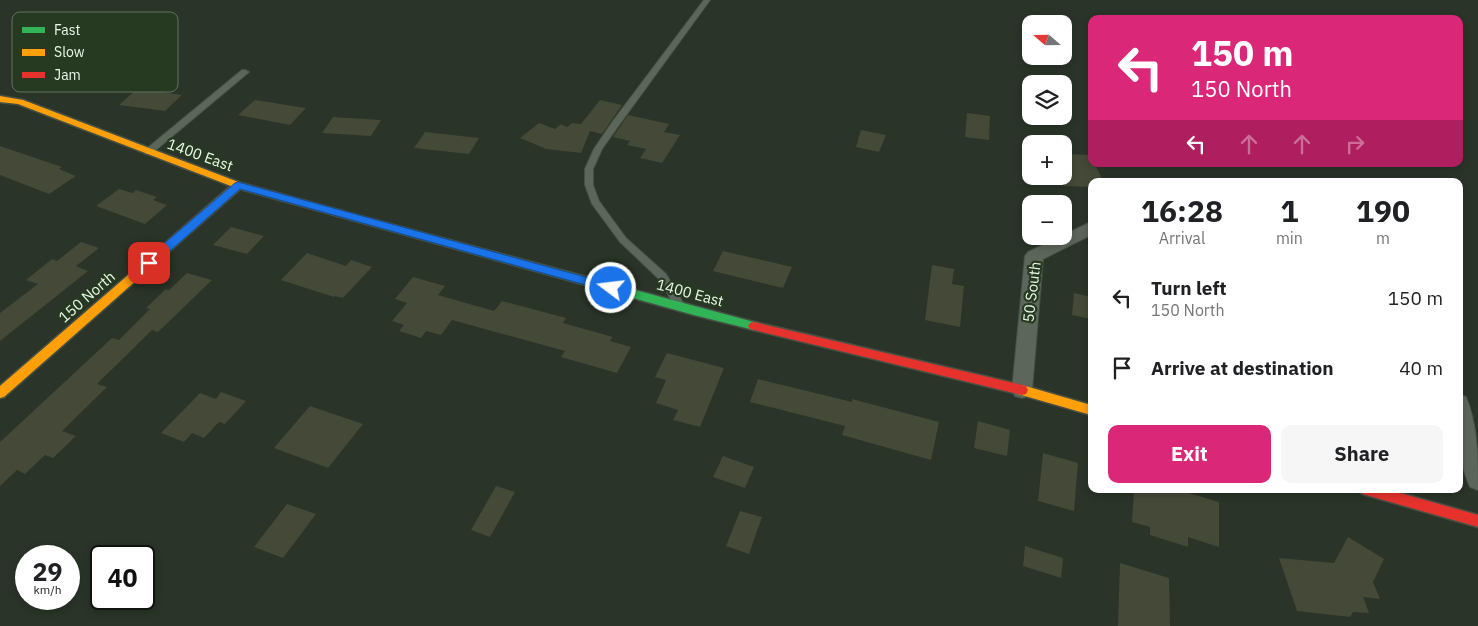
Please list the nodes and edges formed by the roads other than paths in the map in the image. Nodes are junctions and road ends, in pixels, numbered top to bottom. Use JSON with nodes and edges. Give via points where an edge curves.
{"nodes":[{"id":1,"x":707,"y":0,"type":"edge"},
{"id":2,"x":245,"y":72,"type":"dead end"},
{"id":3,"x":0,"y":99,"type":"edge"},
{"id":4,"x":148,"y":152,"type":"junction"},
{"id":5,"x":238,"y":185,"type":"junction"},
{"id":6,"x":1088,"y":229,"type":"edge"},
{"id":7,"x":681,"y":307,"type":"junction"},
{"id":8,"x":1022,"y":390,"type":"junction"},
{"id":9,"x":0,"y":393,"type":"edge"},
{"id":10,"x":1088,"y":409,"type":"edge"},
{"id":11,"x":1463,"y":419,"type":"edge"},
{"id":12,"x":1478,"y":480,"type":"edge"},
{"id":13,"x":1380,"y":493,"type":"edge"},
{"id":14,"x":1478,"y":521,"type":"edge"}],
"edges":[{"from":1,"to":7,"type":"lane","via":[[616,123],[589,169],[588,185],[595,202],[623,240],[663,277]]},
{"from":2,"to":4,"type":"lane"},
{"from":3,"to":4,"type":"street","name":"1400 East","via":[[20,102]]},
{"from":4,"to":5,"type":"street","name":"1400 East"},
{"from":5,"to":7,"type":"street","name":"1400 East"},
{"from":5,"to":9,"type":"street","name":"150 North"},
{"from":6,"to":8,"type":"street","name":"50 South","via":[[1034,256]]},
{"from":7,"to":8,"type":"street","name":"1400 East"},
{"from":8,"to":10,"type":"street","name":"1400 East"},
{"from":11,"to":12,"type":"street"},
{"from":13,"to":14,"type":"street"}]}
